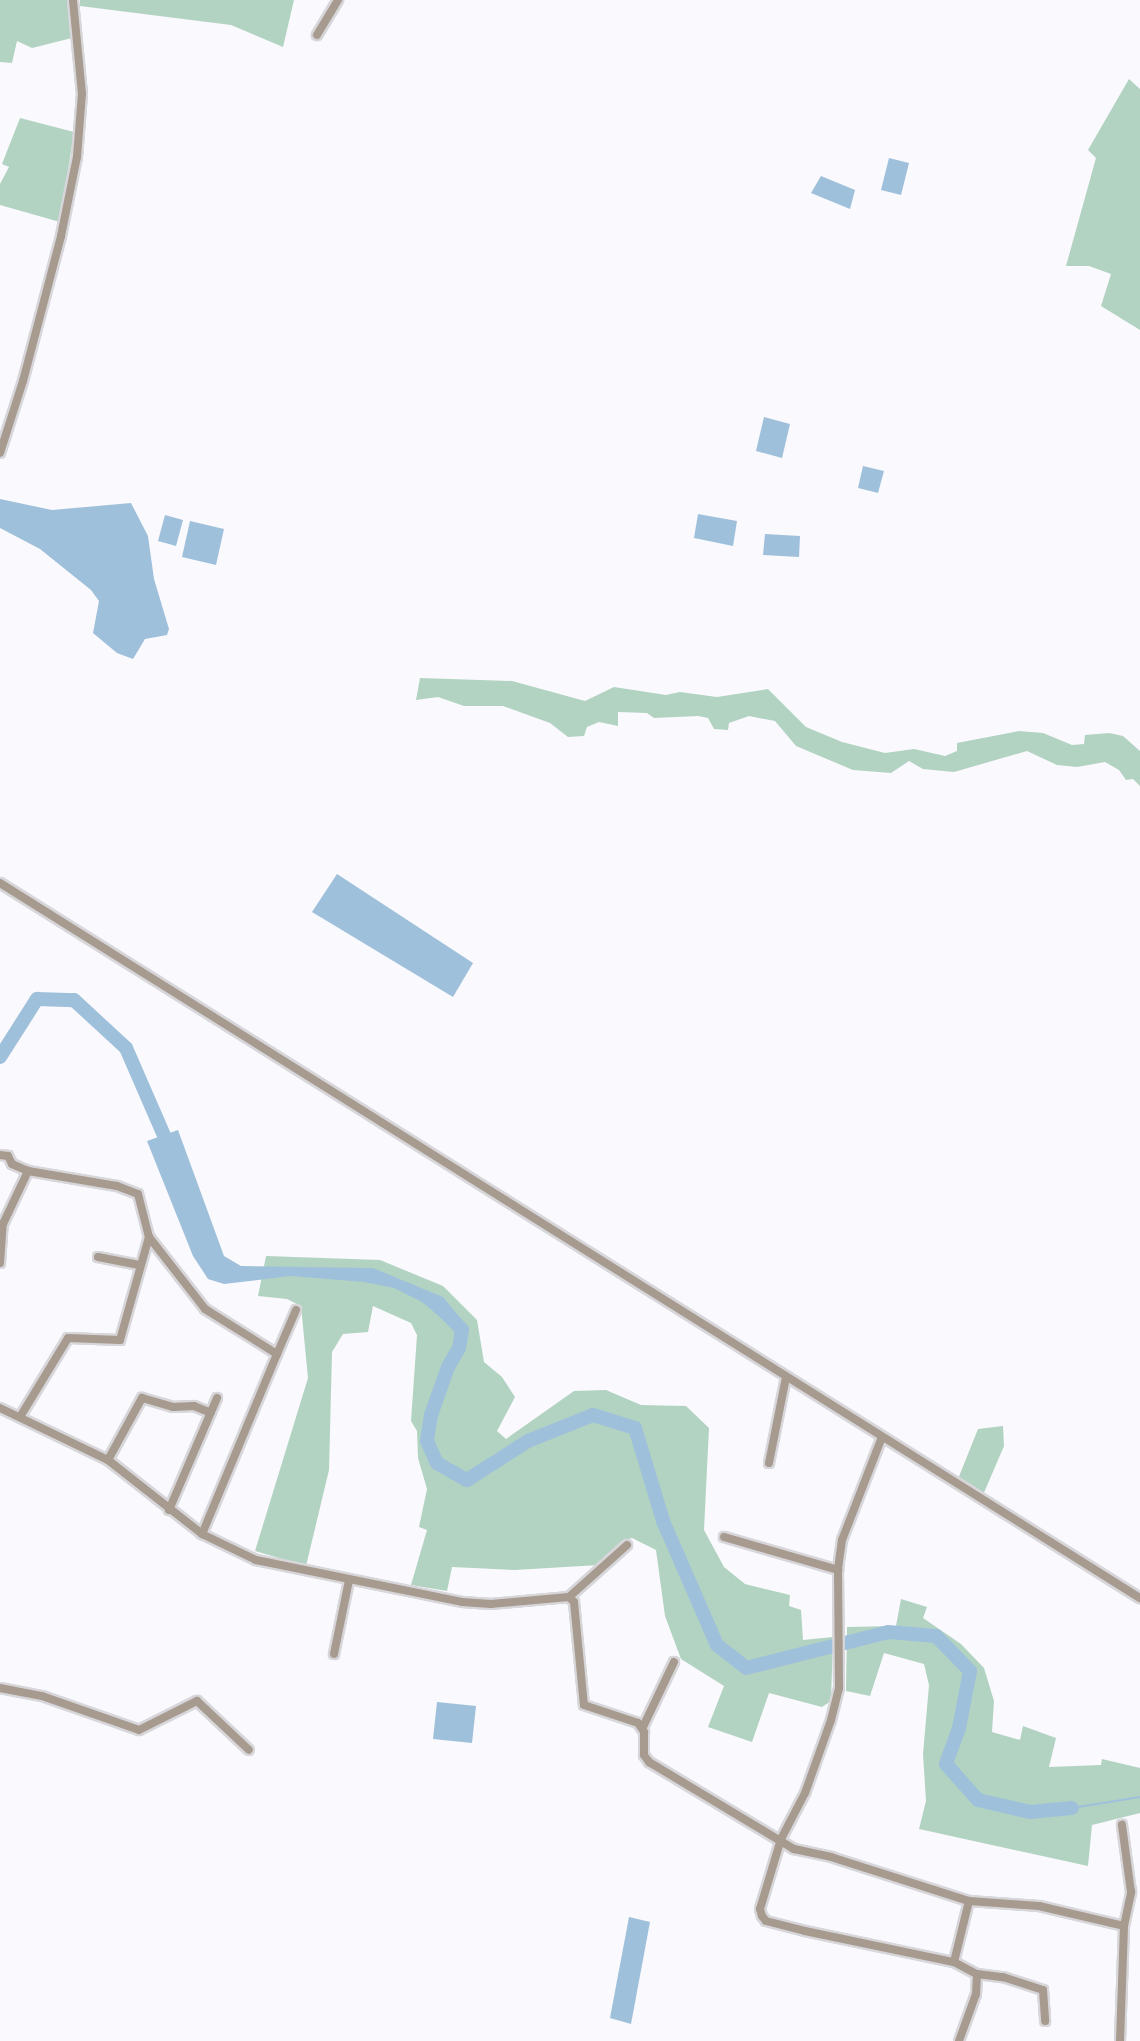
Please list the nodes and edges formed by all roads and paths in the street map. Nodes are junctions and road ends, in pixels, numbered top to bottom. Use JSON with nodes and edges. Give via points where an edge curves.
{"nodes":[{"id":1,"x":73,"y":0,"type":"edge"},
{"id":2,"x":338,"y":0,"type":"edge"},
{"id":3,"x":317,"y":35,"type":"dead end"},
{"id":4,"x":0,"y":453,"type":"edge"},
{"id":5,"x":0,"y":883,"type":"edge"},
{"id":6,"x":0,"y":1155,"type":"edge"},
{"id":7,"x":28,"y":1171,"type":"junction"},
{"id":8,"x":1,"y":1224,"type":"edge"},
{"id":9,"x":149,"y":1237,"type":"junction"},
{"id":10,"x":98,"y":1257,"type":"dead end"},
{"id":11,"x":0,"y":1263,"type":"edge"},
{"id":12,"x":139,"y":1265,"type":"junction"},
{"id":13,"x":296,"y":1310,"type":"dead end"},
{"id":14,"x":277,"y":1354,"type":"junction"},
{"id":15,"x":786,"y":1377,"type":"junction"},
{"id":16,"x":217,"y":1398,"type":"dead end"},
{"id":17,"x":0,"y":1408,"type":"edge"},
{"id":18,"x":211,"y":1413,"type":"junction"},
{"id":19,"x":20,"y":1417,"type":"junction"},
{"id":20,"x":882,"y":1437,"type":"junction"},
{"id":21,"x":108,"y":1460,"type":"junction"},
{"id":22,"x":769,"y":1463,"type":"dead end"},
{"id":23,"x":169,"y":1510,"type":"junction"},
{"id":24,"x":202,"y":1534,"type":"junction"},
{"id":25,"x":724,"y":1537,"type":"dead end"},
{"id":26,"x":627,"y":1545,"type":"dead end"},
{"id":27,"x":838,"y":1570,"type":"junction"},
{"id":28,"x":349,"y":1580,"type":"junction"},
{"id":29,"x":569,"y":1597,"type":"junction"},
{"id":30,"x":1140,"y":1598,"type":"edge"},
{"id":31,"x":334,"y":1654,"type":"dead end"},
{"id":32,"x":674,"y":1662,"type":"dead end"},
{"id":33,"x":0,"y":1688,"type":"edge"},
{"id":34,"x":643,"y":1727,"type":"junction"},
{"id":35,"x":249,"y":1750,"type":"dead end"},
{"id":36,"x":1122,"y":1825,"type":"dead end"},
{"id":37,"x":781,"y":1839,"type":"junction"},
{"id":38,"x":969,"y":1901,"type":"junction"},
{"id":39,"x":1124,"y":1926,"type":"junction"},
{"id":40,"x":954,"y":1962,"type":"junction"},
{"id":41,"x":977,"y":1974,"type":"junction"},
{"id":42,"x":1045,"y":2021,"type":"dead end"},
{"id":43,"x":959,"y":2041,"type":"edge"},
{"id":44,"x":1120,"y":2041,"type":"edge"}],
"edges":[{"from":1,"to":4,"type":"street","via":[[82,94],[77,157],[61,236]]},
{"from":2,"to":3,"type":"street"},
{"from":5,"to":15,"type":"street"},
{"from":6,"to":7,"type":"street"},
{"from":7,"to":8,"type":"street"},
{"from":7,"to":9,"type":"street","via":[[138,1194]]},
{"from":8,"to":11,"type":"street"},
{"from":9,"to":12,"type":"street"},
{"from":9,"to":14,"type":"street","via":[[205,1309]]},
{"from":10,"to":12,"type":"street"},
{"from":12,"to":19,"type":"street","via":[[120,1340],[68,1338]]},
{"from":13,"to":14,"type":"street"},
{"from":14,"to":24,"type":"street"},
{"from":15,"to":20,"type":"street"},
{"from":15,"to":22,"type":"street"},
{"from":16,"to":18,"type":"street"},
{"from":17,"to":19,"type":"street"},
{"from":18,"to":21,"type":"street","via":[[142,1398]]},
{"from":18,"to":23,"type":"street"},
{"from":19,"to":21,"type":"street"},
{"from":20,"to":27,"type":"street","via":[[842,1540]]},
{"from":20,"to":30,"type":"street"},
{"from":21,"to":23,"type":"street"},
{"from":23,"to":24,"type":"street"},
{"from":24,"to":28,"type":"street","via":[[256,1560]]},
{"from":25,"to":27,"type":"street"},
{"from":26,"to":29,"type":"street"},
{"from":27,"to":37,"type":"street","via":[[839,1688],[819,1757]]},
{"from":28,"to":29,"type":"street","via":[[462,1602]]},
{"from":28,"to":31,"type":"street"},
{"from":29,"to":34,"type":"street","via":[[574,1602],[584,1705]]},
{"from":32,"to":34,"type":"street"},
{"from":33,"to":35,"type":"street","via":[[87,1710],[139,1730],[197,1701]]},
{"from":34,"to":37,"type":"street","via":[[642,1748],[649,1762]]},
{"from":36,"to":39,"type":"street","via":[[1131,1892]]},
{"from":37,"to":38,"type":"street","via":[[794,1849]]},
{"from":37,"to":40,"type":"street","via":[[760,1909],[766,1921]]},
{"from":38,"to":39,"type":"street","via":[[1039,1906]]},
{"from":38,"to":40,"type":"street"},
{"from":39,"to":44,"type":"street"},
{"from":40,"to":41,"type":"street"},
{"from":41,"to":42,"type":"street","via":[[1043,1990]]},
{"from":41,"to":43,"type":"street","via":[[976,1994]]}]}
